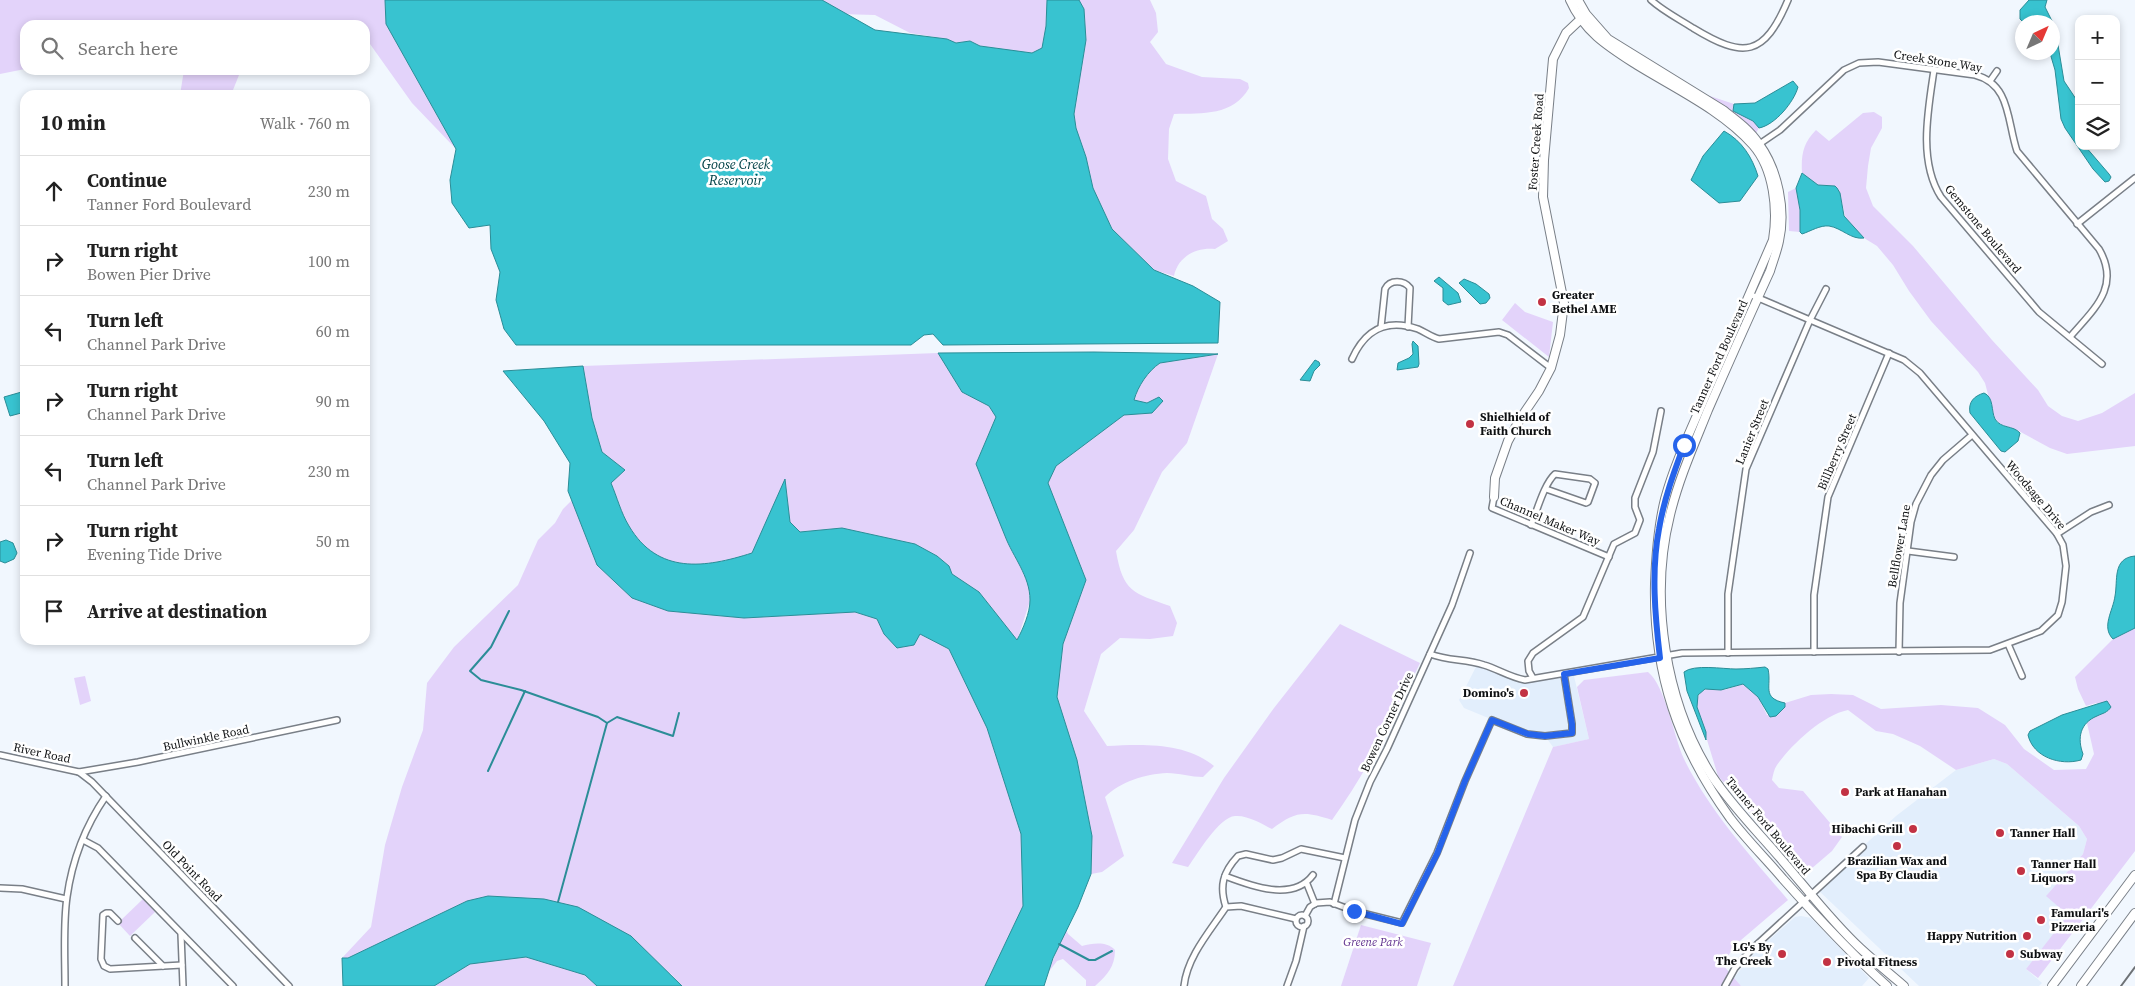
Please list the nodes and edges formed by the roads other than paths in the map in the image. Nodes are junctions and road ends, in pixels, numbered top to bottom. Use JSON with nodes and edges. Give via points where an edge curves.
{"nodes":[{"id":1,"x":1570,"y":0,"type":"edge"},
{"id":2,"x":1578,"y":0,"type":"edge"},
{"id":3,"x":1651,"y":0,"type":"edge"},
{"id":4,"x":1788,"y":0,"type":"edge"},
{"id":5,"x":1583,"y":17,"type":"junction"},
{"id":6,"x":1934,"y":70,"type":"junction"},
{"id":7,"x":1997,"y":72,"type":"dead end"},
{"id":8,"x":1990,"y":81,"type":"junction"},
{"id":9,"x":1757,"y":146,"type":"junction"},
{"id":10,"x":2135,"y":178,"type":"edge"},
{"id":11,"x":2077,"y":224,"type":"junction"},
{"id":12,"x":1826,"y":289,"type":"dead end"},
{"id":13,"x":1750,"y":294,"type":"junction"},
{"id":14,"x":1758,"y":298,"type":"junction"},
{"id":15,"x":1810,"y":320,"type":"junction"},
{"id":16,"x":1408,"y":326,"type":"junction"},
{"id":17,"x":1381,"y":327,"type":"junction"},
{"id":18,"x":2070,"y":338,"type":"junction"},
{"id":19,"x":1889,"y":353,"type":"junction"},
{"id":20,"x":1352,"y":359,"type":"dead end"},
{"id":21,"x":2102,"y":364,"type":"dead end"},
{"id":22,"x":1551,"y":368,"type":"junction"},
{"id":23,"x":1661,"y":411,"type":"dead end"},
{"id":24,"x":1972,"y":434,"type":"junction"},
{"id":25,"x":1546,"y":489,"type":"junction"},
{"id":26,"x":1494,"y":497,"type":"joint"},
{"id":27,"x":2109,"y":505,"type":"dead end"},
{"id":28,"x":1531,"y":524,"type":"junction"},
{"id":29,"x":2057,"y":534,"type":"junction"},
{"id":30,"x":1908,"y":551,"type":"junction"},
{"id":31,"x":1470,"y":553,"type":"dead end"},
{"id":32,"x":1609,"y":557,"type":"junction"},
{"id":33,"x":1954,"y":557,"type":"dead end"},
{"id":34,"x":2008,"y":644,"type":"junction"},
{"id":35,"x":1814,"y":652,"type":"junction"},
{"id":36,"x":1899,"y":652,"type":"junction"},
{"id":37,"x":1728,"y":653,"type":"junction"},
{"id":38,"x":1430,"y":654,"type":"junction"},
{"id":39,"x":1663,"y":657,"type":"junction"},
{"id":40,"x":1564,"y":674,"type":"junction"},
{"id":41,"x":2022,"y":676,"type":"dead end"},
{"id":42,"x":1533,"y":678,"type":"junction"},
{"id":43,"x":336,"y":720,"type":"dead end"},
{"id":44,"x":0,"y":755,"type":"edge"},
{"id":45,"x":79,"y":772,"type":"junction"},
{"id":46,"x":106,"y":796,"type":"junction"},
{"id":47,"x":83,"y":840,"type":"junction"},
{"id":48,"x":1863,"y":847,"type":"dead end"},
{"id":49,"x":1345,"y":858,"type":"junction"},
{"id":50,"x":1313,"y":875,"type":"dead end"},
{"id":51,"x":2135,"y":875,"type":"edge"},
{"id":52,"x":1225,"y":876,"type":"junction"},
{"id":53,"x":1307,"y":884,"type":"junction"},
{"id":54,"x":0,"y":888,"type":"edge"},
{"id":55,"x":1811,"y":894,"type":"junction"},
{"id":56,"x":66,"y":899,"type":"junction"},
{"id":57,"x":1803,"y":902,"type":"junction"},
{"id":58,"x":1315,"y":904,"type":"junction"},
{"id":59,"x":1334,"y":904,"type":"junction"},
{"id":60,"x":1226,"y":906,"type":"junction"},
{"id":61,"x":2135,"y":913,"type":"edge"},
{"id":62,"x":1305,"y":916,"type":"junction"},
{"id":63,"x":1296,"y":919,"type":"junction"},
{"id":64,"x":118,"y":921,"type":"dead end"},
{"id":65,"x":1304,"y":926,"type":"junction"},
{"id":66,"x":181,"y":934,"type":"junction"},
{"id":67,"x":135,"y":938,"type":"dead end"},
{"id":68,"x":182,"y":965,"type":"junction"},
{"id":69,"x":163,"y":966,"type":"junction"},
{"id":70,"x":65,"y":986,"type":"edge"},
{"id":71,"x":183,"y":986,"type":"edge"},
{"id":72,"x":233,"y":986,"type":"edge"},
{"id":73,"x":289,"y":986,"type":"edge"},
{"id":74,"x":1184,"y":986,"type":"edge"},
{"id":75,"x":1288,"y":986,"type":"edge"},
{"id":76,"x":1725,"y":986,"type":"edge"},
{"id":77,"x":1886,"y":986,"type":"edge"},
{"id":78,"x":1904,"y":986,"type":"edge"},
{"id":79,"x":2052,"y":986,"type":"edge"},
{"id":80,"x":2081,"y":986,"type":"edge"}],
"edges":[{"from":1,"to":5,"type":"street"},
{"from":2,"to":5,"type":"street"},
{"from":3,"to":4,"type":"street","via":[[1718,43],[1739,48],[1761,43],[1771,34]]},
{"from":5,"to":9,"type":"street","name":"Tanner Ford Boulevard","via":[[1608,38],[1722,110],[1738,122]]},
{"from":5,"to":22,"type":"street","name":"Foster Creek Road","via":[[1566,33],[1553,58],[1543,198],[1564,303]]},
{"from":6,"to":8,"type":"street","name":"Creek Stone Way","via":[[1975,75]]},
{"from":6,"to":9,"type":"street","name":"Creek Stone Way","via":[[1878,62],[1851,67],[1780,130]]},
{"from":6,"to":18,"type":"street","name":"Gemstone Boulevard","via":[[1926,123],[1934,186],[2039,312]]},
{"from":7,"to":8,"type":"street"},
{"from":8,"to":11,"type":"street","name":"Creek Stone Way","via":[[2005,100],[2017,151]]},
{"from":9,"to":13,"type":"street","name":"Tanner Ford Boulevard","via":[[1771,182],[1775,212],[1773,240]]},
{"from":9,"to":14,"type":"street","name":"Tanner Ford Boulevard","via":[[1774,174],[1781,214],[1779,241]]},
{"from":10,"to":11,"type":"street"},
{"from":11,"to":18,"type":"street","name":"Creek Stone Way","via":[[2104,257],[2107,284],[2099,303]]},
{"from":12,"to":15,"type":"street","name":"Lanier Street"},
{"from":13,"to":14,"type":"street","name":"Woodsage Drive"},
{"from":13,"to":39,"type":"street","name":"Tanner Ford Boulevard","via":[[1684,445],[1658,530],[1654,612]]},
{"from":14,"to":15,"type":"street","name":"Woodsage Drive"},
{"from":14,"to":39,"type":"street","name":"Tanner Ford Boulevard","via":[[1683,470],[1669,517],[1661,592]]},
{"from":15,"to":19,"type":"street","name":"Woodsage Drive"},
{"from":15,"to":37,"type":"street","name":"Lanier Street","via":[[1746,469],[1728,594]]},
{"from":16,"to":17,"type":"street"},
{"from":16,"to":17,"type":"street","via":[[1410,288],[1395,282],[1385,289]]},
{"from":16,"to":22,"type":"street","via":[[1439,339],[1499,332],[1508,334]]},
{"from":17,"to":20,"type":"street","via":[[1367,334]]},
{"from":18,"to":21,"type":"street","name":"Gemstone Boulevard"},
{"from":19,"to":24,"type":"street","name":"Woodsage Drive","via":[[1920,373]]},
{"from":19,"to":35,"type":"street","name":"Billberry Street","via":[[1828,497],[1814,595]]},
{"from":22,"to":26,"type":"street","name":"Foster Creek Road","via":[[1508,441],[1495,478]]},
{"from":23,"to":32,"type":"street","via":[[1653,452],[1635,498],[1640,520],[1638,527],[1635,533],[1614,544]]},
{"from":24,"to":29,"type":"street","name":"Woodsage Drive"},
{"from":24,"to":30,"type":"street","name":"Bellflower Lane","via":[[1931,474],[1916,504]]},
{"from":25,"to":25,"type":"street","via":[[1554,474],[1590,479],[1595,483],[1586,503]]},
{"from":25,"to":28,"type":"street"},
{"from":26,"to":28,"type":"street","name":"Channel Maker Way","via":[[1490,510]]},
{"from":27,"to":29,"type":"street"},
{"from":28,"to":32,"type":"street","name":"Channel Maker Way"},
{"from":29,"to":34,"type":"street","name":"Woodsage Drive","via":[[2063,545],[2066,566],[2058,614],[2041,631]]},
{"from":30,"to":33,"type":"street"},
{"from":30,"to":36,"type":"street","name":"Bellflower Lane","via":[[1900,603]]},
{"from":31,"to":38,"type":"street","name":"Bowen Corner Drive"},
{"from":32,"to":42,"type":"street","via":[[1583,618],[1534,653],[1528,661]]},
{"from":34,"to":36,"type":"street","name":"Woodsage Drive","via":[[1977,651]]},
{"from":34,"to":41,"type":"street"},
{"from":35,"to":36,"type":"street","name":"Woodsage Drive"},
{"from":35,"to":37,"type":"street","name":"Woodsage Drive"},
{"from":37,"to":39,"type":"street","name":"Woodsage Drive","via":[[1682,653]]},
{"from":38,"to":42,"type":"street","name":"Woodsage Drive","via":[[1447,660],[1486,665],[1512,678]]},
{"from":38,"to":49,"type":"street","name":"Bowen Corner Drive","via":[[1370,782],[1351,829]]},
{"from":39,"to":40,"type":"street","name":"Woodsage Drive"},
{"from":39,"to":55,"type":"street","name":"Tanner Ford Boulevard","via":[[1682,712],[1712,776]]},
{"from":39,"to":57,"type":"street","name":"Tanner Ford Boulevard","via":[[1666,691],[1692,758],[1732,820]]},
{"from":40,"to":42,"type":"street","name":"Woodsage Drive"},
{"from":40,"to":59,"type":"street","via":[[1572,733],[1528,734],[1492,720],[1437,854],[1402,924]]},
{"from":43,"to":45,"type":"street","name":"Bullwinkle Road"},
{"from":44,"to":45,"type":"street","name":"River Road"},
{"from":45,"to":46,"type":"street","name":"Old Point Road"},
{"from":46,"to":47,"type":"street"},
{"from":46,"to":73,"type":"street","name":"Old Point Road"},
{"from":47,"to":56,"type":"street","via":[[72,868]]},
{"from":47,"to":66,"type":"street","via":[[98,848]]},
{"from":48,"to":55,"type":"street"},
{"from":49,"to":52,"type":"street","via":[[1301,849],[1273,860],[1246,854],[1238,856]]},
{"from":49,"to":59,"type":"street","name":"Bowen Corner Drive"},
{"from":50,"to":53,"type":"street"},
{"from":51,"to":79,"type":"street"},
{"from":52,"to":53,"type":"street","via":[[1262,889],[1284,890]]},
{"from":52,"to":60,"type":"street","via":[[1221,889]]},
{"from":53,"to":58,"type":"street"},
{"from":54,"to":56,"type":"street","via":[[22,889]]},
{"from":55,"to":57,"type":"street"},
{"from":55,"to":78,"type":"street","name":"Tanner Ford Boulevard","via":[[1860,948]]},
{"from":56,"to":70,"type":"street"},
{"from":57,"to":76,"type":"street","via":[[1752,949],[1735,968]]},
{"from":57,"to":77,"type":"street","name":"Tanner Ford Boulevard"},
{"from":58,"to":59,"type":"street"},
{"from":58,"to":62,"type":"street"},
{"from":60,"to":63,"type":"street","via":[[1241,906]]},
{"from":60,"to":74,"type":"street","via":[[1192,957]]},
{"from":61,"to":80,"type":"street"},
{"from":62,"to":63,"type":"street","via":[[1300,915]]},
{"from":62,"to":65,"type":"street","via":[[1308,922]]},
{"from":63,"to":65,"type":"street","via":[[1298,926]]},
{"from":64,"to":69,"type":"street","via":[[110,913],[103,915],[101,956],[104,966],[110,969]]},
{"from":65,"to":75,"type":"street"},
{"from":66,"to":68,"type":"street"},
{"from":66,"to":72,"type":"street"},
{"from":67,"to":69,"type":"street"},
{"from":68,"to":69,"type":"street"},
{"from":68,"to":71,"type":"street"}]}
